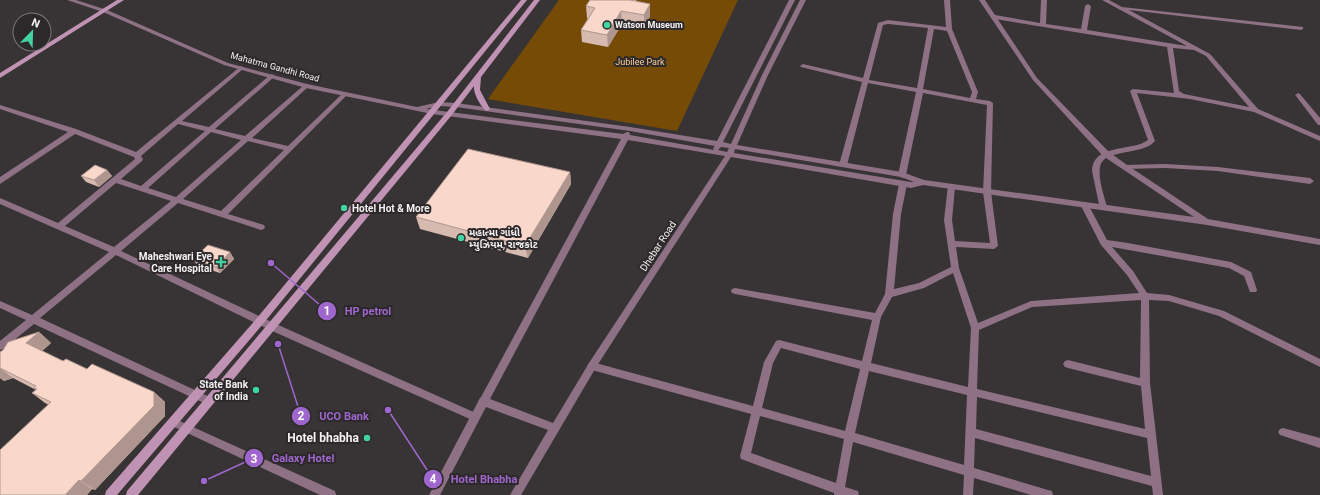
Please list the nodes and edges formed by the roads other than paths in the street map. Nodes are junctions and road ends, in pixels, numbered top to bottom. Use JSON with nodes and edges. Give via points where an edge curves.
{"nodes":[{"id":1,"x":70,"y":0,"type":"edge"},
{"id":2,"x":121,"y":0,"type":"edge"},
{"id":3,"x":524,"y":0,"type":"edge"},
{"id":4,"x":537,"y":0,"type":"edge"},
{"id":5,"x":792,"y":0,"type":"edge"},
{"id":6,"x":803,"y":0,"type":"edge"},
{"id":7,"x":947,"y":0,"type":"edge"},
{"id":8,"x":982,"y":0,"type":"edge"},
{"id":9,"x":1044,"y":0,"type":"edge"},
{"id":10,"x":1105,"y":0,"type":"edge"},
{"id":11,"x":1088,"y":6,"type":"dead end"},
{"id":12,"x":1118,"y":7,"type":"junction"},
{"id":13,"x":106,"y":11,"type":"junction"},
{"id":14,"x":995,"y":17,"type":"junction"},
{"id":15,"x":1043,"y":25,"type":"junction"},
{"id":16,"x":931,"y":28,"type":"junction"},
{"id":17,"x":1300,"y":28,"type":"dead end"},
{"id":18,"x":949,"y":29,"type":"junction"},
{"id":19,"x":1084,"y":31,"type":"junction"},
{"id":20,"x":1170,"y":46,"type":"junction"},
{"id":21,"x":1199,"y":50,"type":"junction"},
{"id":22,"x":803,"y":66,"type":"dead end"},
{"id":23,"x":241,"y":68,"type":"junction"},
{"id":24,"x":0,"y":76,"type":"edge"},
{"id":25,"x":272,"y":76,"type":"junction"},
{"id":26,"x":478,"y":78,"type":"junction"},
{"id":27,"x":865,"y":81,"type":"junction"},
{"id":28,"x":306,"y":86,"type":"junction"},
{"id":29,"x":920,"y":90,"type":"junction"},
{"id":30,"x":345,"y":94,"type":"junction"},
{"id":31,"x":1298,"y":95,"type":"dead end"},
{"id":32,"x":1182,"y":96,"type":"junction"},
{"id":33,"x":972,"y":100,"type":"junction"},
{"id":34,"x":439,"y":104,"type":"junction"},
{"id":35,"x":456,"y":105,"type":"junction"},
{"id":36,"x":0,"y":107,"type":"edge"},
{"id":37,"x":420,"y":108,"type":"junction"},
{"id":38,"x":487,"y":109,"type":"junction"},
{"id":39,"x":1256,"y":110,"type":"junction"},
{"id":40,"x":432,"y":112,"type":"junction"},
{"id":41,"x":449,"y":114,"type":"junction"},
{"id":42,"x":177,"y":122,"type":"junction"},
{"id":43,"x":1320,"y":123,"type":"edge"},
{"id":44,"x":630,"y":129,"type":"junction"},
{"id":45,"x":210,"y":130,"type":"junction"},
{"id":46,"x":74,"y":131,"type":"junction"},
{"id":47,"x":626,"y":137,"type":"junction"},
{"id":48,"x":245,"y":138,"type":"junction"},
{"id":49,"x":1320,"y":139,"type":"edge"},
{"id":50,"x":719,"y":143,"type":"junction"},
{"id":51,"x":732,"y":146,"type":"junction"},
{"id":52,"x":289,"y":149,"type":"junction"},
{"id":53,"x":716,"y":153,"type":"junction"},
{"id":54,"x":1106,"y":154,"type":"junction"},
{"id":55,"x":137,"y":155,"type":"junction"},
{"id":56,"x":729,"y":155,"type":"junction"},
{"id":57,"x":843,"y":165,"type":"junction"},
{"id":58,"x":1124,"y":167,"type":"junction"},
{"id":59,"x":902,"y":175,"type":"junction"},
{"id":60,"x":115,"y":180,"type":"junction"},
{"id":61,"x":0,"y":181,"type":"edge"},
{"id":62,"x":1310,"y":181,"type":"dead end"},
{"id":63,"x":923,"y":182,"type":"junction"},
{"id":64,"x":903,"y":184,"type":"junction"},
{"id":65,"x":950,"y":186,"type":"junction"},
{"id":66,"x":143,"y":188,"type":"junction"},
{"id":67,"x":987,"y":192,"type":"junction"},
{"id":68,"x":178,"y":199,"type":"junction"},
{"id":69,"x":0,"y":201,"type":"edge"},
{"id":70,"x":1085,"y":206,"type":"junction"},
{"id":71,"x":1103,"y":207,"type":"junction"},
{"id":72,"x":223,"y":214,"type":"junction"},
{"id":73,"x":1207,"y":222,"type":"junction"},
{"id":74,"x":60,"y":227,"type":"junction"},
{"id":75,"x":261,"y":227,"type":"dead end"},
{"id":76,"x":1320,"y":242,"type":"edge"},
{"id":77,"x":1104,"y":243,"type":"junction"},
{"id":78,"x":951,"y":244,"type":"junction"},
{"id":79,"x":115,"y":251,"type":"junction"},
{"id":80,"x":955,"y":268,"type":"junction"},
{"id":81,"x":1253,"y":290,"type":"dead end"},
{"id":82,"x":735,"y":292,"type":"dead end"},
{"id":83,"x":889,"y":294,"type":"junction"},
{"id":84,"x":1145,"y":296,"type":"junction"},
{"id":85,"x":0,"y":304,"type":"edge"},
{"id":86,"x":877,"y":317,"type":"junction"},
{"id":87,"x":32,"y":319,"type":"junction"},
{"id":88,"x":260,"y":321,"type":"junction"},
{"id":89,"x":273,"y":327,"type":"junction"},
{"id":90,"x":976,"y":328,"type":"junction"},
{"id":91,"x":0,"y":346,"type":"edge"},
{"id":92,"x":1320,"y":363,"type":"edge"},
{"id":93,"x":1068,"y":364,"type":"dead end"},
{"id":94,"x":592,"y":366,"type":"junction"},
{"id":95,"x":865,"y":366,"type":"junction"},
{"id":96,"x":1145,"y":383,"type":"junction"},
{"id":97,"x":973,"y":393,"type":"junction"},
{"id":98,"x":197,"y":395,"type":"junction"},
{"id":99,"x":209,"y":401,"type":"junction"},
{"id":100,"x":483,"y":401,"type":"junction"},
{"id":101,"x":756,"y":411,"type":"junction"},
{"id":102,"x":475,"y":417,"type":"junction"},
{"id":103,"x":173,"y":422,"type":"junction"},
{"id":104,"x":187,"y":428,"type":"junction"},
{"id":105,"x":555,"y":428,"type":"junction"},
{"id":106,"x":971,"y":432,"type":"junction"},
{"id":107,"x":1283,"y":432,"type":"dead end"},
{"id":108,"x":1151,"y":435,"type":"junction"},
{"id":109,"x":849,"y":436,"type":"junction"},
{"id":110,"x":1320,"y":444,"type":"edge"},
{"id":111,"x":970,"y":472,"type":"junction"},
{"id":112,"x":1156,"y":482,"type":"junction"},
{"id":113,"x":839,"y":493,"type":"edge"},
{"id":114,"x":110,"y":495,"type":"edge"},
{"id":115,"x":130,"y":495,"type":"edge"},
{"id":116,"x":331,"y":495,"type":"edge"},
{"id":117,"x":434,"y":495,"type":"edge"},
{"id":118,"x":514,"y":495,"type":"edge"},
{"id":119,"x":854,"y":495,"type":"edge"},
{"id":120,"x":968,"y":495,"type":"edge"},
{"id":121,"x":1048,"y":495,"type":"edge"},
{"id":122,"x":1158,"y":495,"type":"edge"}],
"edges":[{"from":1,"to":13,"type":"street","name":"Mahatma Gandhi Road"},
{"from":2,"to":13,"type":"main road"},
{"from":3,"to":34,"type":"main road"},
{"from":4,"to":26,"type":"main road"},
{"from":5,"to":50,"type":"street"},
{"from":6,"to":51,"type":"street","name":"Dhebar Road"},
{"from":7,"to":18,"type":"street"},
{"from":8,"to":14,"type":"street"},
{"from":9,"to":15,"type":"street"},
{"from":10,"to":12,"type":"street"},
{"from":11,"to":19,"type":"street"},
{"from":12,"to":17,"type":"street"},
{"from":12,"to":21,"type":"street"},
{"from":13,"to":23,"type":"street","name":"Mahatma Gandhi Road","via":[[226,64]]},
{"from":13,"to":24,"type":"main road"},
{"from":14,"to":15,"type":"street"},
{"from":14,"to":54,"type":"street","via":[[1035,79]]},
{"from":15,"to":19,"type":"street"},
{"from":16,"to":18,"type":"street"},
{"from":16,"to":27,"type":"street","via":[[888,22],[880,24]]},
{"from":16,"to":29,"type":"street"},
{"from":18,"to":33,"type":"street","via":[[975,92]]},
{"from":19,"to":20,"type":"street"},
{"from":20,"to":21,"type":"street"},
{"from":20,"to":32,"type":"street","via":[[1176,92]]},
{"from":21,"to":39,"type":"street","via":[[1214,60]]},
{"from":22,"to":27,"type":"street"},
{"from":23,"to":25,"type":"street","name":"Mahatma Gandhi Road"},
{"from":23,"to":42,"type":"street"},
{"from":25,"to":28,"type":"street","name":"Mahatma Gandhi Road"},
{"from":25,"to":45,"type":"street"},
{"from":26,"to":35,"type":"main road"},
{"from":26,"to":38,"type":"main road","via":[[477,90]]},
{"from":27,"to":29,"type":"street"},
{"from":27,"to":57,"type":"street"},
{"from":28,"to":30,"type":"street","name":"Mahatma Gandhi Road"},
{"from":28,"to":48,"type":"street"},
{"from":29,"to":33,"type":"street"},
{"from":29,"to":59,"type":"street"},
{"from":30,"to":37,"type":"street","name":"Mahatma Gandhi Road"},
{"from":30,"to":52,"type":"street"},
{"from":31,"to":43,"type":"street"},
{"from":32,"to":39,"type":"street"},
{"from":32,"to":54,"type":"street","via":[[1133,90],[1152,141],[1144,147]]},
{"from":33,"to":67,"type":"street","via":[[990,103]]},
{"from":34,"to":35,"type":"street"},
{"from":34,"to":37,"type":"street"},
{"from":34,"to":40,"type":"main road"},
{"from":35,"to":38,"type":"street"},
{"from":35,"to":41,"type":"main road"},
{"from":36,"to":46,"type":"street"},
{"from":37,"to":40,"type":"street","name":"Mahatma Gandhi Road"},
{"from":38,"to":44,"type":"street"},
{"from":39,"to":49,"type":"street"},
{"from":40,"to":41,"type":"street","name":"Mahatma Gandhi Road"},
{"from":40,"to":88,"type":"main road"},
{"from":41,"to":47,"type":"street","name":"Mahatma Gandhi Road"},
{"from":41,"to":89,"type":"main road"},
{"from":42,"to":45,"type":"street"},
{"from":42,"to":55,"type":"street"},
{"from":44,"to":47,"type":"street"},
{"from":44,"to":50,"type":"street"},
{"from":45,"to":48,"type":"street"},
{"from":45,"to":66,"type":"street"},
{"from":46,"to":55,"type":"street"},
{"from":46,"to":61,"type":"street"},
{"from":47,"to":53,"type":"street","name":"Mahatma Gandhi Road"},
{"from":47,"to":100,"type":"street"},
{"from":48,"to":52,"type":"street"},
{"from":48,"to":68,"type":"street"},
{"from":50,"to":51,"type":"street"},
{"from":50,"to":53,"type":"street"},
{"from":51,"to":56,"type":"street","name":"Dhebar Road"},
{"from":51,"to":57,"type":"street"},
{"from":52,"to":72,"type":"street"},
{"from":53,"to":56,"type":"street","name":"Mahatma Gandhi Road"},
{"from":54,"to":58,"type":"street"},
{"from":54,"to":71,"type":"street","via":[[1098,159],[1096,167]]},
{"from":55,"to":60,"type":"street","via":[[139,159]]},
{"from":56,"to":64,"type":"street","name":"Mahatma Gandhi Road"},
{"from":56,"to":94,"type":"street","name":"Dhebar Road"},
{"from":57,"to":59,"type":"street"},
{"from":58,"to":62,"type":"street","via":[[1218,169]]},
{"from":58,"to":73,"type":"street"},
{"from":59,"to":63,"type":"street"},
{"from":60,"to":66,"type":"street"},
{"from":60,"to":74,"type":"street"},
{"from":63,"to":64,"type":"street","name":"Mahatma Gandhi Road"},
{"from":63,"to":65,"type":"street"},
{"from":64,"to":83,"type":"street","via":[[897,214]]},
{"from":65,"to":67,"type":"street"},
{"from":65,"to":78,"type":"street","via":[[948,220]]},
{"from":66,"to":68,"type":"street"},
{"from":67,"to":70,"type":"street"},
{"from":67,"to":78,"type":"street","via":[[994,246]]},
{"from":68,"to":72,"type":"street"},
{"from":68,"to":79,"type":"street"},
{"from":69,"to":74,"type":"street"},
{"from":70,"to":71,"type":"street"},
{"from":70,"to":77,"type":"street"},
{"from":71,"to":73,"type":"street"},
{"from":72,"to":75,"type":"street"},
{"from":73,"to":76,"type":"street"},
{"from":74,"to":79,"type":"street"},
{"from":77,"to":81,"type":"street","via":[[1232,265],[1248,274]]},
{"from":77,"to":84,"type":"street","via":[[1130,273]]},
{"from":78,"to":80,"type":"street"},
{"from":79,"to":87,"type":"street"},
{"from":79,"to":88,"type":"street"},
{"from":80,"to":83,"type":"street","via":[[921,286]]},
{"from":80,"to":90,"type":"street"},
{"from":82,"to":86,"type":"street"},
{"from":83,"to":86,"type":"street"},
{"from":84,"to":90,"type":"street","via":[[1031,304]]},
{"from":84,"to":92,"type":"street","via":[[1169,298],[1221,313]]},
{"from":84,"to":96,"type":"street"},
{"from":85,"to":87,"type":"street"},
{"from":86,"to":95,"type":"street"},
{"from":87,"to":91,"type":"street"},
{"from":87,"to":98,"type":"street"},
{"from":88,"to":89,"type":"street"},
{"from":88,"to":98,"type":"main road"},
{"from":89,"to":99,"type":"main road"},
{"from":89,"to":102,"type":"street"},
{"from":90,"to":97,"type":"street"},
{"from":93,"to":96,"type":"street"},
{"from":94,"to":101,"type":"street"},
{"from":94,"to":105,"type":"street","name":"Dhebar Road"},
{"from":95,"to":97,"type":"street"},
{"from":95,"to":101,"type":"street","via":[[779,344],[768,362]]},
{"from":95,"to":109,"type":"street"},
{"from":96,"to":108,"type":"street"},
{"from":97,"to":106,"type":"street"},
{"from":97,"to":108,"type":"street"},
{"from":98,"to":99,"type":"street"},
{"from":98,"to":103,"type":"main road"},
{"from":99,"to":104,"type":"main road"},
{"from":100,"to":102,"type":"street"},
{"from":100,"to":105,"type":"street"},
{"from":101,"to":109,"type":"street"},
{"from":101,"to":113,"type":"street","via":[[746,456]]},
{"from":102,"to":117,"type":"street"},
{"from":103,"to":104,"type":"street"},
{"from":103,"to":114,"type":"main road"},
{"from":104,"to":115,"type":"main road"},
{"from":104,"to":116,"type":"street"},
{"from":105,"to":118,"type":"street","name":"Dhebar Road"},
{"from":106,"to":111,"type":"street"},
{"from":106,"to":112,"type":"street"},
{"from":107,"to":110,"type":"street"},
{"from":108,"to":112,"type":"street"},
{"from":109,"to":111,"type":"street"},
{"from":109,"to":113,"type":"street"},
{"from":111,"to":120,"type":"street"},
{"from":111,"to":121,"type":"street"},
{"from":112,"to":122,"type":"street"},
{"from":113,"to":119,"type":"street"}]}
